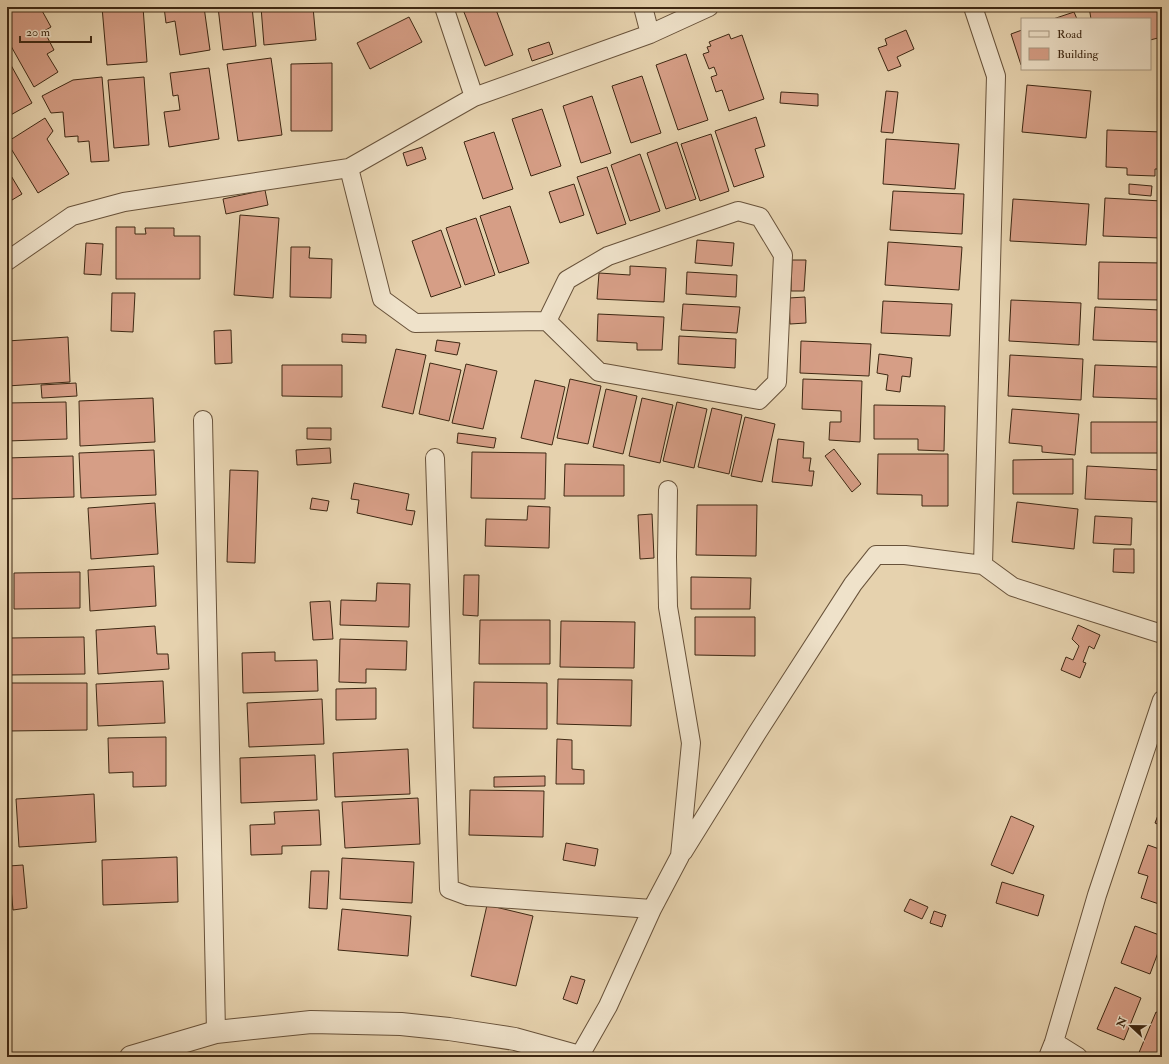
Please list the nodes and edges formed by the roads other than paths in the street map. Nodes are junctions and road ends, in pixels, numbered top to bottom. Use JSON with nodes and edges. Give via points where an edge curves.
{"nodes":[{"id":1,"x":444,"y":7,"type":"edge"},
{"id":2,"x":642,"y":7,"type":"edge"},
{"id":3,"x":709,"y":7,"type":"edge"},
{"id":4,"x":973,"y":7,"type":"edge"},
{"id":5,"x":650,"y":34,"type":"junction"},
{"id":6,"x":474,"y":97,"type":"junction"},
{"id":7,"x":349,"y":168,"type":"junction"},
{"id":8,"x":7,"y":261,"type":"edge"},
{"id":9,"x":547,"y":321,"type":"junction"},
{"id":10,"x":203,"y":420,"type":"dead end"},
{"id":11,"x":436,"y":458,"type":"dead end"},
{"id":12,"x":668,"y":490,"type":"dead end"},
{"id":13,"x":983,"y":565,"type":"junction"},
{"id":14,"x":1162,"y":634,"type":"edge"},
{"id":15,"x":1162,"y":700,"type":"edge"},
{"id":16,"x":680,"y":856,"type":"junction"},
{"id":17,"x":652,"y":909,"type":"junction"},
{"id":18,"x":216,"y":1032,"type":"junction"},
{"id":19,"x":1051,"y":1049,"type":"edge"},
{"id":20,"x":131,"y":1057,"type":"edge"},
{"id":21,"x":579,"y":1057,"type":"edge"},
{"id":22,"x":1078,"y":1057,"type":"edge"}],
"edges":[{"from":1,"to":6,"type":"street"},
{"from":2,"to":5,"type":"street"},
{"from":3,"to":5,"type":"street"},
{"from":4,"to":13,"type":"street","via":[[996,76]]},
{"from":5,"to":6,"type":"street"},
{"from":6,"to":7,"type":"street"},
{"from":7,"to":8,"type":"street","via":[[124,202],[72,216]]},
{"from":7,"to":9,"type":"street","via":[[382,299],[415,323]]},
{"from":9,"to":9,"type":"street","via":[[599,372],[759,400],[777,382],[783,255],[760,217],[738,211],[608,256],[568,280]]},
{"from":10,"to":18,"type":"street"},
{"from":11,"to":17,"type":"street","via":[[450,889],[468,896]]},
{"from":12,"to":16,"type":"street","via":[[668,607],[690,743]]},
{"from":13,"to":14,"type":"street","via":[[1013,587]]},
{"from":13,"to":16,"type":"street","via":[[905,555],[876,555],[853,584]]},
{"from":15,"to":19,"type":"street","via":[[1097,895]]},
{"from":16,"to":17,"type":"street"},
{"from":17,"to":21,"type":"street","via":[[608,1006]]},
{"from":18,"to":20,"type":"street"},
{"from":18,"to":21,"type":"street","via":[[311,1022],[401,1024],[515,1039]]},
{"from":19,"to":22,"type":"street"}]}
